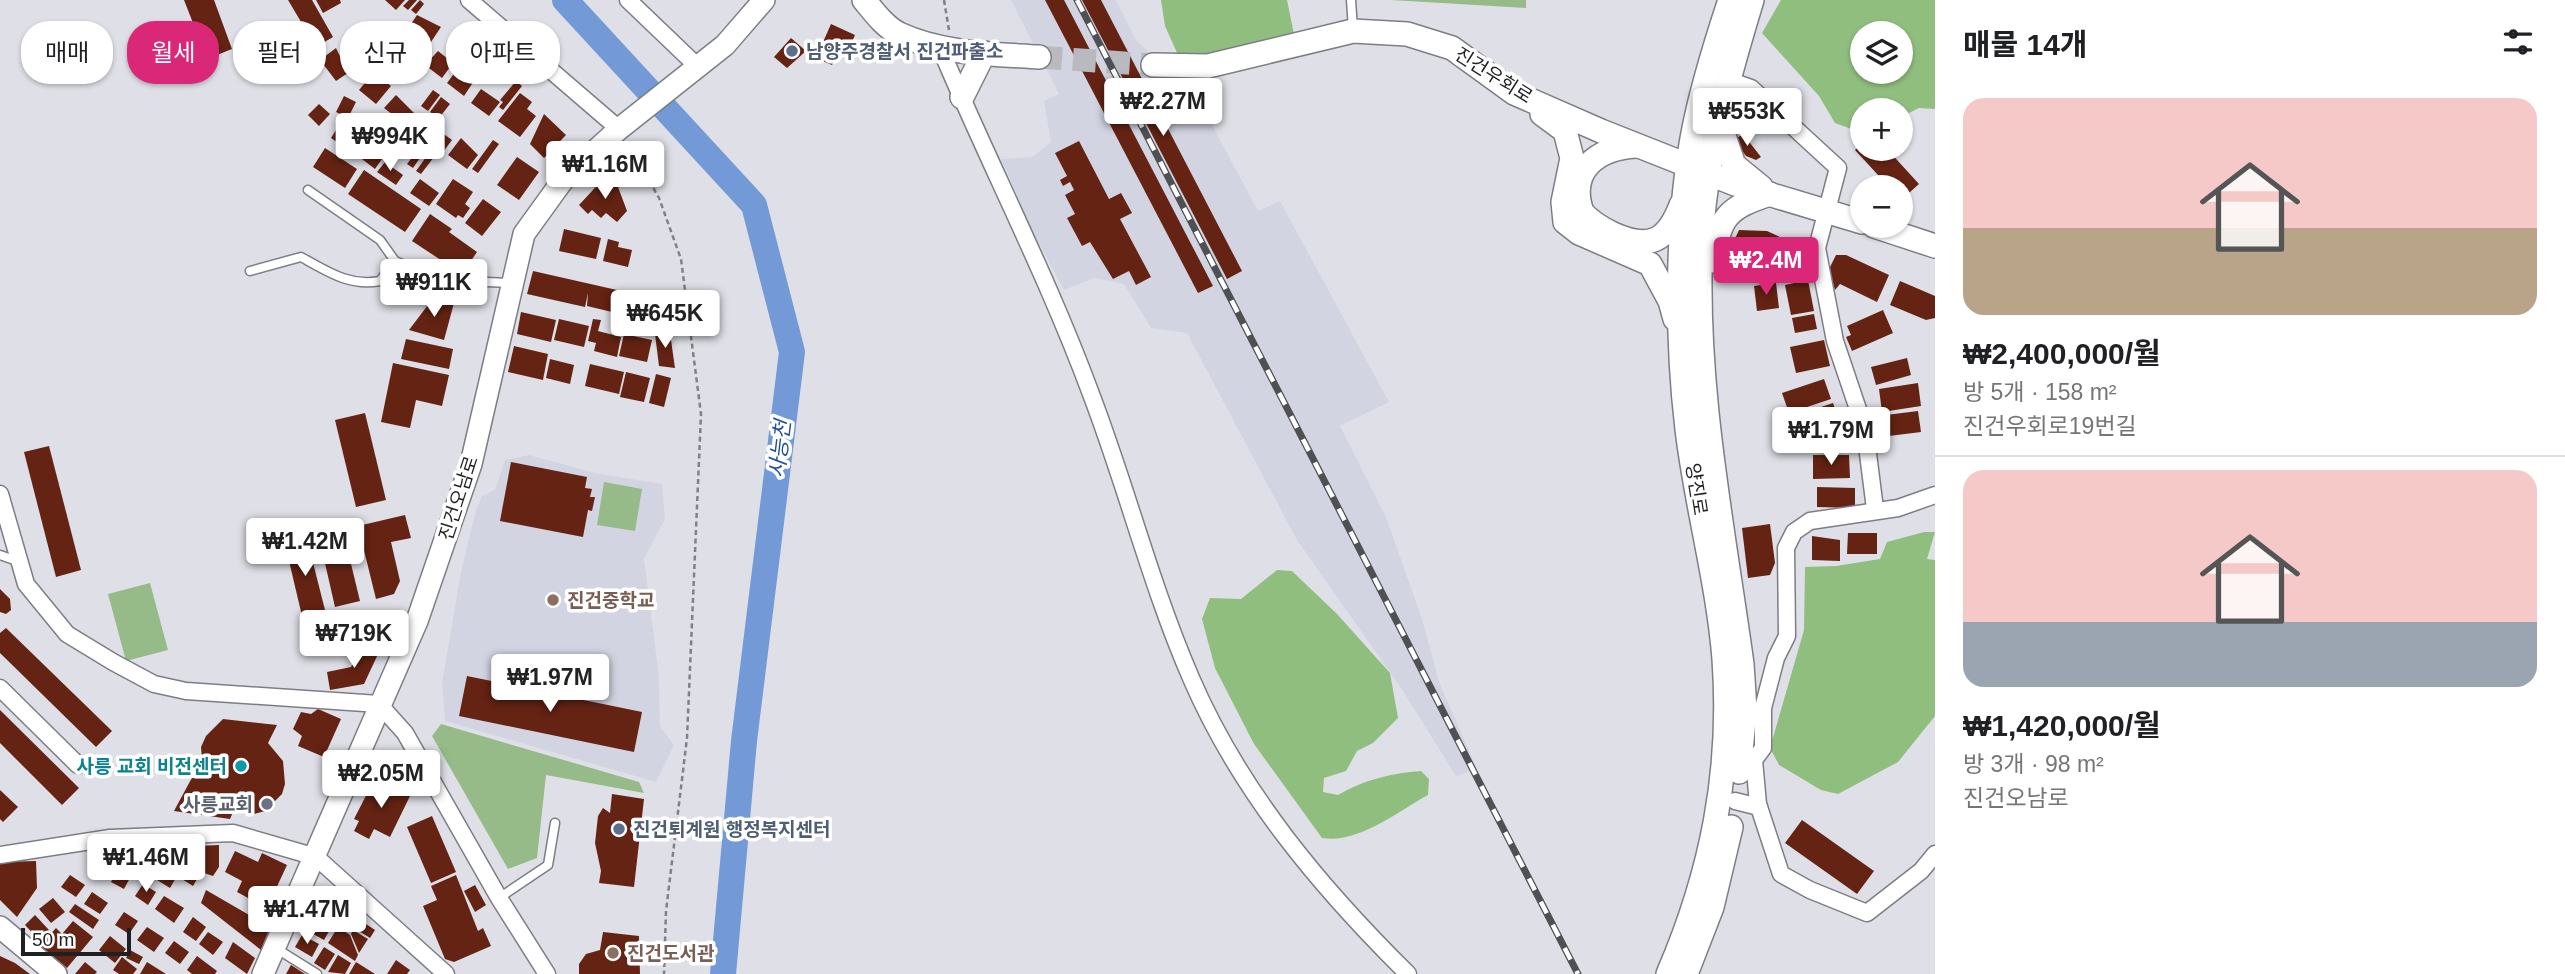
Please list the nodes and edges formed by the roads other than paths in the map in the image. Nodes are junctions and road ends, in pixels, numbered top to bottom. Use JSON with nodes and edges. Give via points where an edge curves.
{"nodes":[{"id":1,"x":469,"y":0,"type":"edge"},
{"id":2,"x":628,"y":0,"type":"edge"},
{"id":3,"x":764,"y":0,"type":"edge"},
{"id":4,"x":864,"y":0,"type":"edge"},
{"id":5,"x":1351,"y":0,"type":"edge"},
{"id":6,"x":1730,"y":0,"type":"edge"},
{"id":7,"x":1752,"y":0,"type":"edge"},
{"id":8,"x":1353,"y":32,"type":"junction"},
{"id":9,"x":944,"y":38,"type":"junction"},
{"id":10,"x":984,"y":54,"type":"junction"},
{"id":11,"x":1039,"y":57,"type":"tunnel mouth"},
{"id":12,"x":1153,"y":65,"type":"tunnel mouth"},
{"id":13,"x":696,"y":70,"type":"junction"},
{"id":14,"x":1728,"y":80,"type":"junction"},
{"id":15,"x":1514,"y":93,"type":"junction"},
{"id":16,"x":962,"y":97,"type":"junction"},
{"id":17,"x":1719,"y":121,"type":"junction"},
{"id":18,"x":624,"y":126,"type":"junction"},
{"id":19,"x":1694,"y":128,"type":"junction"},
{"id":20,"x":1601,"y":131,"type":"junction"},
{"id":21,"x":1640,"y":146,"type":"junction"},
{"id":22,"x":1698,"y":170,"type":"junction"},
{"id":23,"x":308,"y":190,"type":"dead end"},
{"id":24,"x":1770,"y":194,"type":"junction"},
{"id":25,"x":1683,"y":198,"type":"junction"},
{"id":26,"x":1828,"y":211,"type":"junction"},
{"id":27,"x":1850,"y":218,"type":"edge"},
{"id":28,"x":1911,"y":238,"type":"edge"},
{"id":29,"x":1935,"y":246,"type":"edge"},
{"id":30,"x":395,"y":261,"type":"junction"},
{"id":31,"x":250,"y":271,"type":"dead end"},
{"id":32,"x":512,"y":283,"type":"junction"},
{"id":33,"x":1702,"y":308,"type":"junction"},
{"id":34,"x":1680,"y":335,"type":"junction"},
{"id":35,"x":0,"y":494,"type":"edge"},
{"id":36,"x":1935,"y":495,"type":"edge"},
{"id":37,"x":1875,"y":509,"type":"junction"},
{"id":38,"x":0,"y":555,"type":"edge"},
{"id":39,"x":20,"y":562,"type":"junction"},
{"id":40,"x":0,"y":688,"type":"edge"},
{"id":41,"x":379,"y":704,"type":"junction"},
{"id":42,"x":78,"y":765,"type":"dead end"},
{"id":43,"x":1735,"y":801,"type":"junction"},
{"id":44,"x":1759,"y":807,"type":"junction"},
{"id":45,"x":555,"y":823,"type":"dead end"},
{"id":46,"x":1935,"y":854,"type":"edge"},
{"id":47,"x":0,"y":855,"type":"edge"},
{"id":48,"x":316,"y":858,"type":"junction"},
{"id":49,"x":499,"y":898,"type":"junction"},
{"id":50,"x":0,"y":927,"type":"edge"},
{"id":51,"x":275,"y":948,"type":"junction"},
{"id":52,"x":56,"y":974,"type":"edge"},
{"id":53,"x":263,"y":974,"type":"edge"},
{"id":54,"x":317,"y":974,"type":"edge"},
{"id":55,"x":446,"y":974,"type":"edge"},
{"id":56,"x":547,"y":974,"type":"edge"},
{"id":57,"x":1408,"y":974,"type":"edge"},
{"id":58,"x":1668,"y":974,"type":"edge"},
{"id":59,"x":1686,"y":974,"type":"edge"}],
"edges":[{"from":1,"to":18,"type":"street"},
{"from":2,"to":13,"type":"street"},
{"from":3,"to":13,"type":"street","name":"진건오남로","via":[[732,38]]},
{"from":4,"to":9,"type":"main road","via":[[897,33]]},
{"from":5,"to":8,"type":"lane"},
{"from":6,"to":19,"type":"main road","name":"양진로"},
{"from":7,"to":14,"type":"main road","name":"양진로"},
{"from":8,"to":12,"type":"main road","name":"진건우회로","via":[[1208,66]]},
{"from":8,"to":15,"type":"main road","name":"진건우회로","via":[[1407,34],[1452,48]]},
{"from":9,"to":10,"type":"main road"},
{"from":9,"to":16,"type":"street"},
{"from":10,"to":11,"type":"main road"},
{"from":10,"to":16,"type":"main road"},
{"from":13,"to":18,"type":"street","name":"진건오남로"},
{"from":14,"to":17,"type":"main road","name":"양진로"},
{"from":14,"to":26,"type":"street","via":[[1751,88],[1838,168]]},
{"from":15,"to":20,"type":"main road","name":"진건우회로"},
{"from":15,"to":34,"type":"main road","via":[[1565,131],[1572,158],[1563,202],[1566,222],[1579,233],[1650,264],[1670,301]]},
{"from":16,"to":57,"type":"street","via":[[1002,180],[1091,394],[1158,593],[1214,726],[1250,788],[1298,853]]},
{"from":17,"to":22,"type":"main road","name":"양진로"},
{"from":17,"to":24,"type":"main road","via":[[1734,164]]},
{"from":18,"to":32,"type":"street","name":"진건오남로","via":[[563,180],[524,234]]},
{"from":19,"to":20,"type":"main road","via":[[1664,141]]},
{"from":19,"to":22,"type":"main road","name":"양진로"},
{"from":20,"to":21,"type":"main road","name":"진건우회로"},
{"from":21,"to":22,"type":"main road","name":"진건우회로"},
{"from":21,"to":25,"type":"main road","via":[[1594,156],[1579,187],[1579,204],[1589,220],[1644,243],[1659,239],[1673,225]]},
{"from":22,"to":24,"type":"main road","name":"진건우회로"},
{"from":22,"to":25,"type":"main road","name":"양진로"},
{"from":22,"to":33,"type":"main road","name":"양진로"},
{"from":23,"to":30,"type":"lane","via":[[380,240]]},
{"from":24,"to":26,"type":"main road","name":"진건우회로"},
{"from":24,"to":33,"type":"main road","via":[[1741,204],[1726,216],[1717,234]]},
{"from":25,"to":34,"type":"main road","name":"양진로"},
{"from":26,"to":27,"type":"main road","name":"진건우회로"},
{"from":26,"to":37,"type":"street","via":[[1817,247],[1835,341],[1864,430]]},
{"from":28,"to":29,"type":"main road"},
{"from":30,"to":31,"type":"lane","via":[[380,281],[360,285],[301,257]]},
{"from":30,"to":32,"type":"lane","via":[[440,280]]},
{"from":32,"to":41,"type":"street","name":"진건오남로","via":[[471,464],[417,621]]},
{"from":33,"to":43,"type":"main road","name":"양진로","via":[[1706,386],[1742,664],[1745,710]]},
{"from":34,"to":58,"type":"main road","name":"양진로","via":[[1687,429],[1724,657],[1727,747],[1713,841]]},
{"from":35,"to":39,"type":"street"},
{"from":36,"to":37,"type":"street","via":[[1898,508]]},
{"from":37,"to":44,"type":"street","via":[[1810,521],[1794,532],[1786,548],[1787,636],[1763,708],[1763,748],[1754,760]]},
{"from":38,"to":39,"type":"lane"},
{"from":39,"to":41,"type":"street","via":[[26,584],[67,634],[154,684],[186,691]]},
{"from":40,"to":42,"type":"street"},
{"from":41,"to":48,"type":"street","name":"진건오남로"},
{"from":41,"to":49,"type":"street","via":[[405,733]]},
{"from":43,"to":44,"type":"street"},
{"from":43,"to":59,"type":"main road","name":"양진로","via":[[1712,906]]},
{"from":44,"to":46,"type":"street","via":[[1781,874],[1867,913],[1921,871]]},
{"from":45,"to":49,"type":"lane","via":[[548,864]]},
{"from":47,"to":48,"type":"street","via":[[110,838],[233,833]]},
{"from":48,"to":51,"type":"street","name":"진건오남로"},
{"from":48,"to":55,"type":"street"},
{"from":49,"to":56,"type":"street"},
{"from":50,"to":52,"type":"street"},
{"from":51,"to":53,"type":"street","name":"진건오남로"},
{"from":51,"to":54,"type":"lane"}]}
